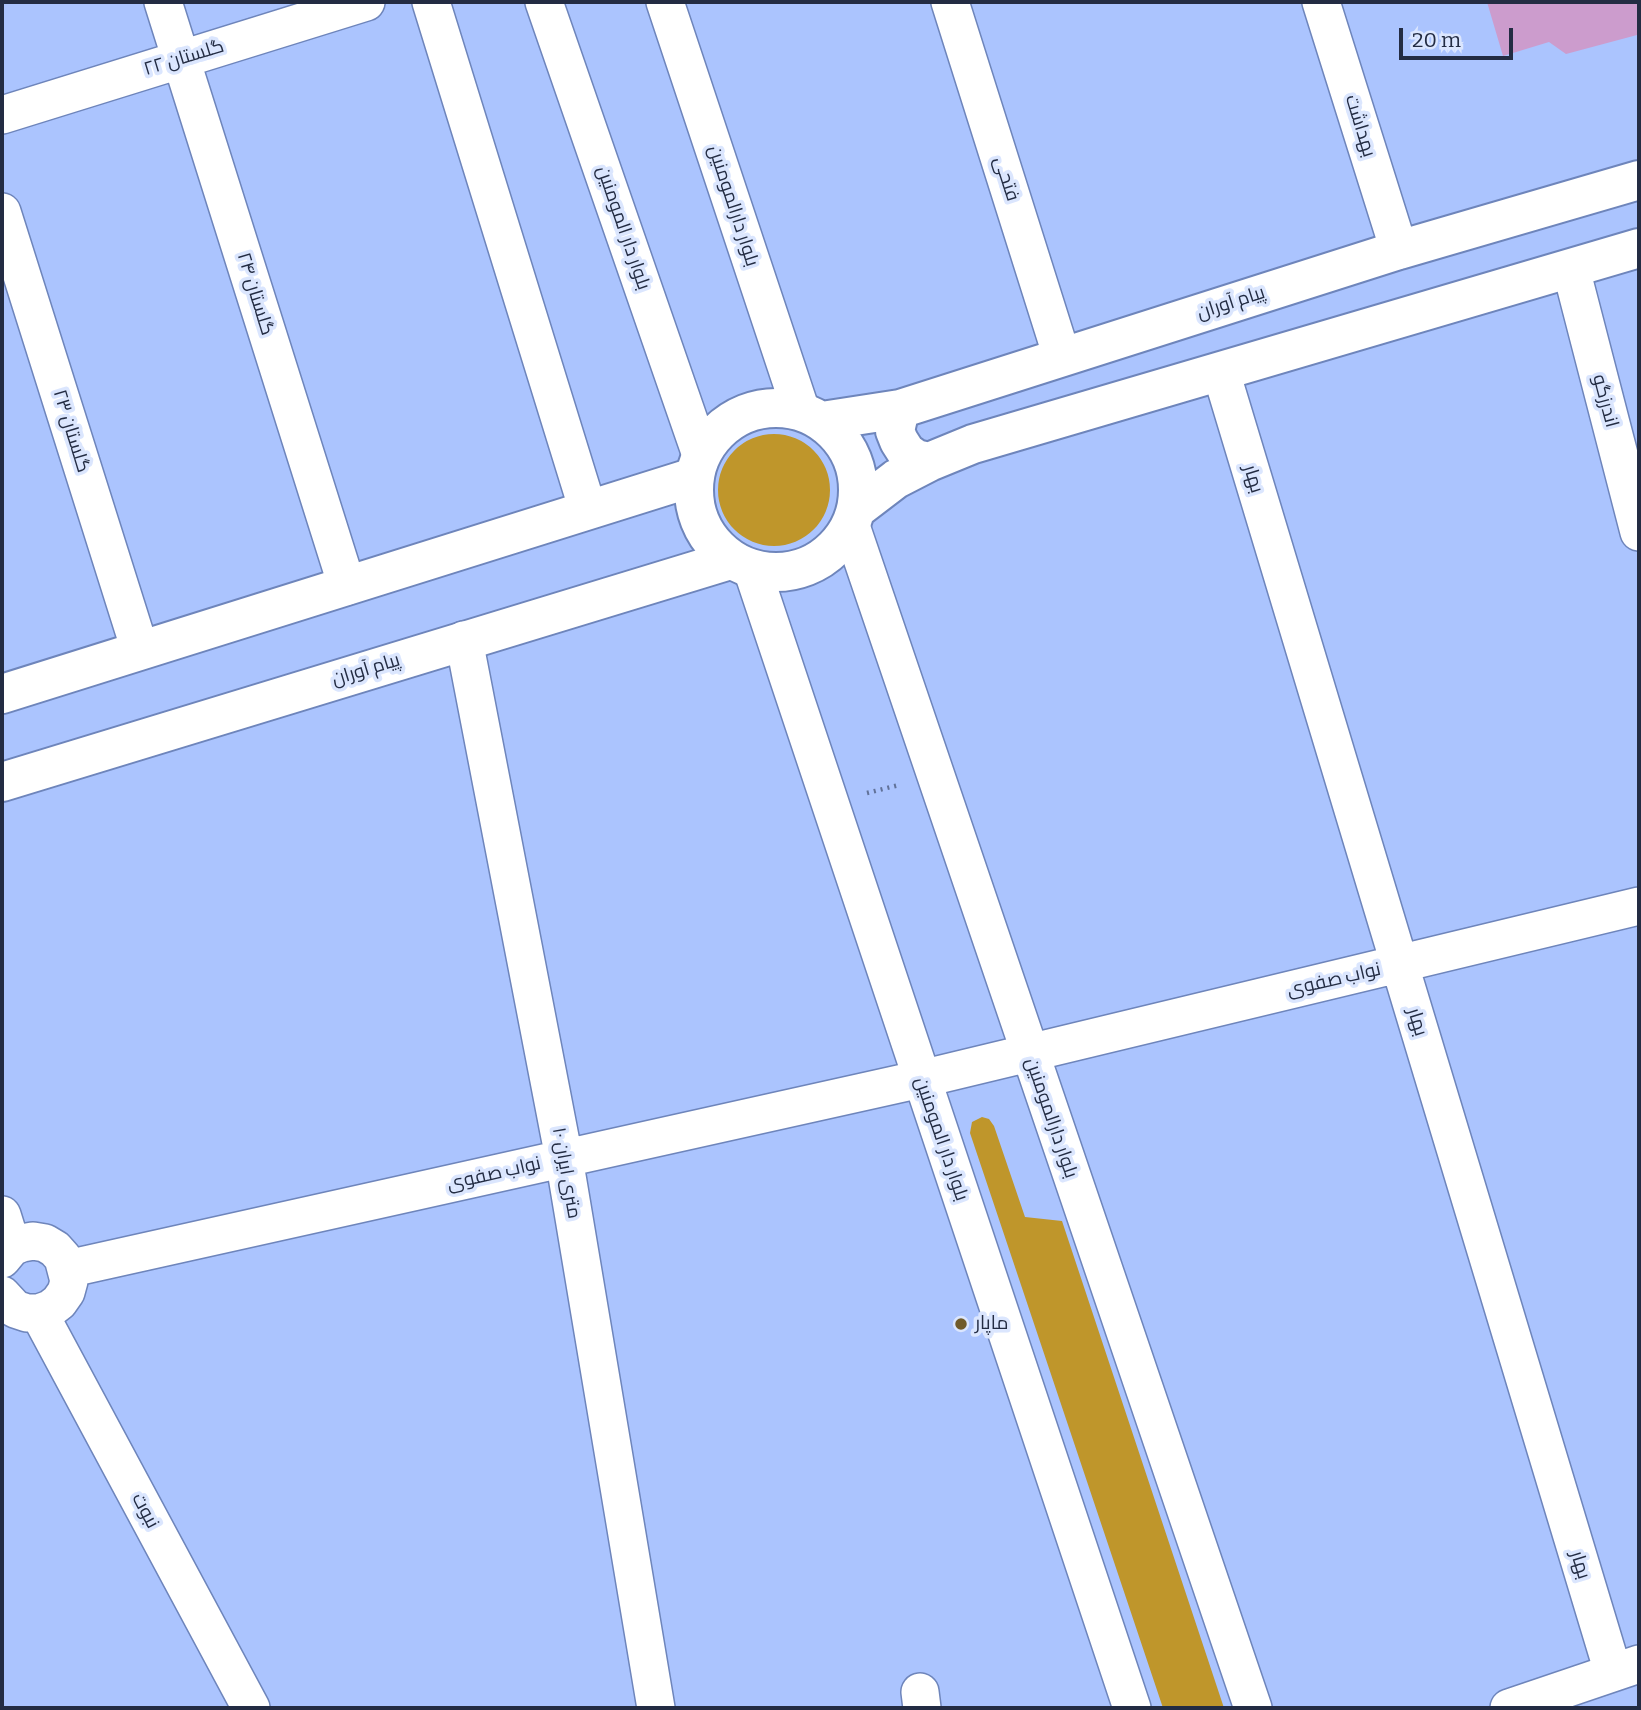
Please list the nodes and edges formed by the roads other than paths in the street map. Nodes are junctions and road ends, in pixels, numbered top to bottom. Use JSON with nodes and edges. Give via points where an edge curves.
{"nodes":[{"id":1,"x":163,"y":2,"type":"edge"},
{"id":2,"x":366,"y":2,"type":"edge"},
{"id":3,"x":431,"y":2,"type":"edge"},
{"id":4,"x":544,"y":2,"type":"edge"},
{"id":5,"x":665,"y":2,"type":"edge"},
{"id":6,"x":950,"y":2,"type":"edge"},
{"id":7,"x":1321,"y":2,"type":"edge"},
{"id":8,"x":181,"y":59,"type":"junction"},
{"id":9,"x":2,"y":115,"type":"edge"},
{"id":10,"x":1639,"y":180,"type":"edge"},
{"id":11,"x":2,"y":212,"type":"edge"},
{"id":12,"x":1639,"y":248,"type":"edge"},
{"id":13,"x":1399,"y":250,"type":"junction"},
{"id":14,"x":1571,"y":269,"type":"junction"},
{"id":15,"x":1062,"y":357,"type":"junction"},
{"id":16,"x":1221,"y":372,"type":"junction"},
{"id":17,"x":900,"y":409,"type":"junction"},
{"id":18,"x":811,"y":416,"type":"junction"},
{"id":19,"x":929,"y":462,"type":"junction"},
{"id":20,"x":697,"y":466,"type":"junction"},
{"id":21,"x":588,"y":510,"type":"junction"},
{"id":22,"x":855,"y":517,"type":"junction"},
{"id":23,"x":1639,"y":532,"type":"edge"},
{"id":24,"x":741,"y":564,"type":"junction"},
{"id":25,"x":347,"y":586,"type":"junction"},
{"id":26,"x":464,"y":640,"type":"junction"},
{"id":27,"x":140,"y":650,"type":"junction"},
{"id":28,"x":2,"y":694,"type":"edge"},
{"id":29,"x":2,"y":782,"type":"edge"},
{"id":30,"x":1639,"y":906,"type":"edge"},
{"id":31,"x":1399,"y":965,"type":"junction"},
{"id":32,"x":1029,"y":1053,"type":"junction"},
{"id":33,"x":921,"y":1079,"type":"junction"},
{"id":34,"x":564,"y":1158,"type":"junction"},
{"id":35,"x":5,"y":1240,"type":"edge"},
{"id":36,"x":67,"y":1269,"type":"junction"},
{"id":37,"x":2,"y":1295,"type":"edge"},
{"id":38,"x":39,"y":1313,"type":"junction"},
{"id":39,"x":1626,"y":1668,"type":"edge"},
{"id":40,"x":251,"y":1708,"type":"edge"},
{"id":41,"x":656,"y":1708,"type":"edge"},
{"id":42,"x":1132,"y":1708,"type":"edge"},
{"id":43,"x":1253,"y":1708,"type":"edge"},
{"id":44,"x":1509,"y":1708,"type":"edge"}],
"edges":[{"from":1,"to":8,"type":"street","name":"گلستان ۲۴"},
{"from":2,"to":8,"type":"street","name":"گلستان ۲۲"},
{"from":3,"to":21,"type":"street"},
{"from":4,"to":20,"type":"street","name":"بلوار دار المومنین"},
{"from":5,"to":18,"type":"street","name":"بلوار دارالمومنین"},
{"from":6,"to":15,"type":"street","name":"فتحی"},
{"from":7,"to":13,"type":"street","name":"بهداشت"},
{"from":8,"to":9,"type":"street","name":"گلستان ۲۲"},
{"from":8,"to":25,"type":"street","name":"گلستان ۲۴"},
{"from":10,"to":13,"type":"main road","name":"پیام آوران"},
{"from":11,"to":27,"type":"street","name":"گلستان ۲۳"},
{"from":12,"to":14,"type":"main road"},
{"from":13,"to":15,"type":"main road","name":"پیام آوران"},
{"from":14,"to":16,"type":"main road"},
{"from":14,"to":23,"type":"street","name":"اندرزگو"},
{"from":15,"to":17,"type":"main road","name":"پیام آوران"},
{"from":16,"to":19,"type":"main road","via":[[973,444]]},
{"from":16,"to":31,"type":"street","name":"بهار"},
{"from":17,"to":18,"type":"main road","name":"پیام آوران"},
{"from":17,"to":19,"type":"main road","via":[[895,431],[899,442],[916,459]]},
{"from":18,"to":20,"type":"main road","via":[[777,407],[753,410],[714,435]]},
{"from":18,"to":22,"type":"main road","via":[[839,437],[852,457],[859,480]]},
{"from":19,"to":22,"type":"main road","via":[[896,479]]},
{"from":20,"to":21,"type":"main road"},
{"from":20,"to":24,"type":"main road","via":[[694,501],[700,524],[713,543]]},
{"from":21,"to":25,"type":"main road"},
{"from":22,"to":24,"type":"main road","via":[[838,546],[799,570],[775,573]]},
{"from":22,"to":32,"type":"street","name":"بلوار دارالمومنین"},
{"from":24,"to":26,"type":"main road","name":"پیام آوران"},
{"from":24,"to":33,"type":"street","name":"بلوار دار المومنین","via":[[829,802]]},
{"from":25,"to":27,"type":"main road"},
{"from":26,"to":29,"type":"main road","name":"پیام آوران"},
{"from":26,"to":34,"type":"street","name":"۱۰ متری ایران"},
{"from":27,"to":28,"type":"main road"},
{"from":30,"to":31,"type":"street","name":"نواب صفوی"},
{"from":31,"to":32,"type":"street","name":"نواب صفوی"},
{"from":31,"to":39,"type":"street","name":"بهار"},
{"from":32,"to":33,"type":"street","name":"نواب صفوی"},
{"from":32,"to":43,"type":"street","name":"بلوار دارالمومنین"},
{"from":33,"to":34,"type":"street","name":"نواب صفوی"},
{"from":33,"to":42,"type":"street","name":"بلوار دار المومنین"},
{"from":34,"to":36,"type":"street","name":"نواب صفوی"},
{"from":34,"to":41,"type":"street","name":"۱۰ متری ایران"},
{"from":35,"to":36,"type":"street","via":[[45,1243],[63,1258]]},
{"from":36,"to":38,"type":"street","via":[[66,1292],[50,1309]]},
{"from":37,"to":38,"type":"street","via":[[15,1309]]},
{"from":38,"to":40,"type":"street","name":"نبوت"},
{"from":39,"to":44,"type":"street"}]}
